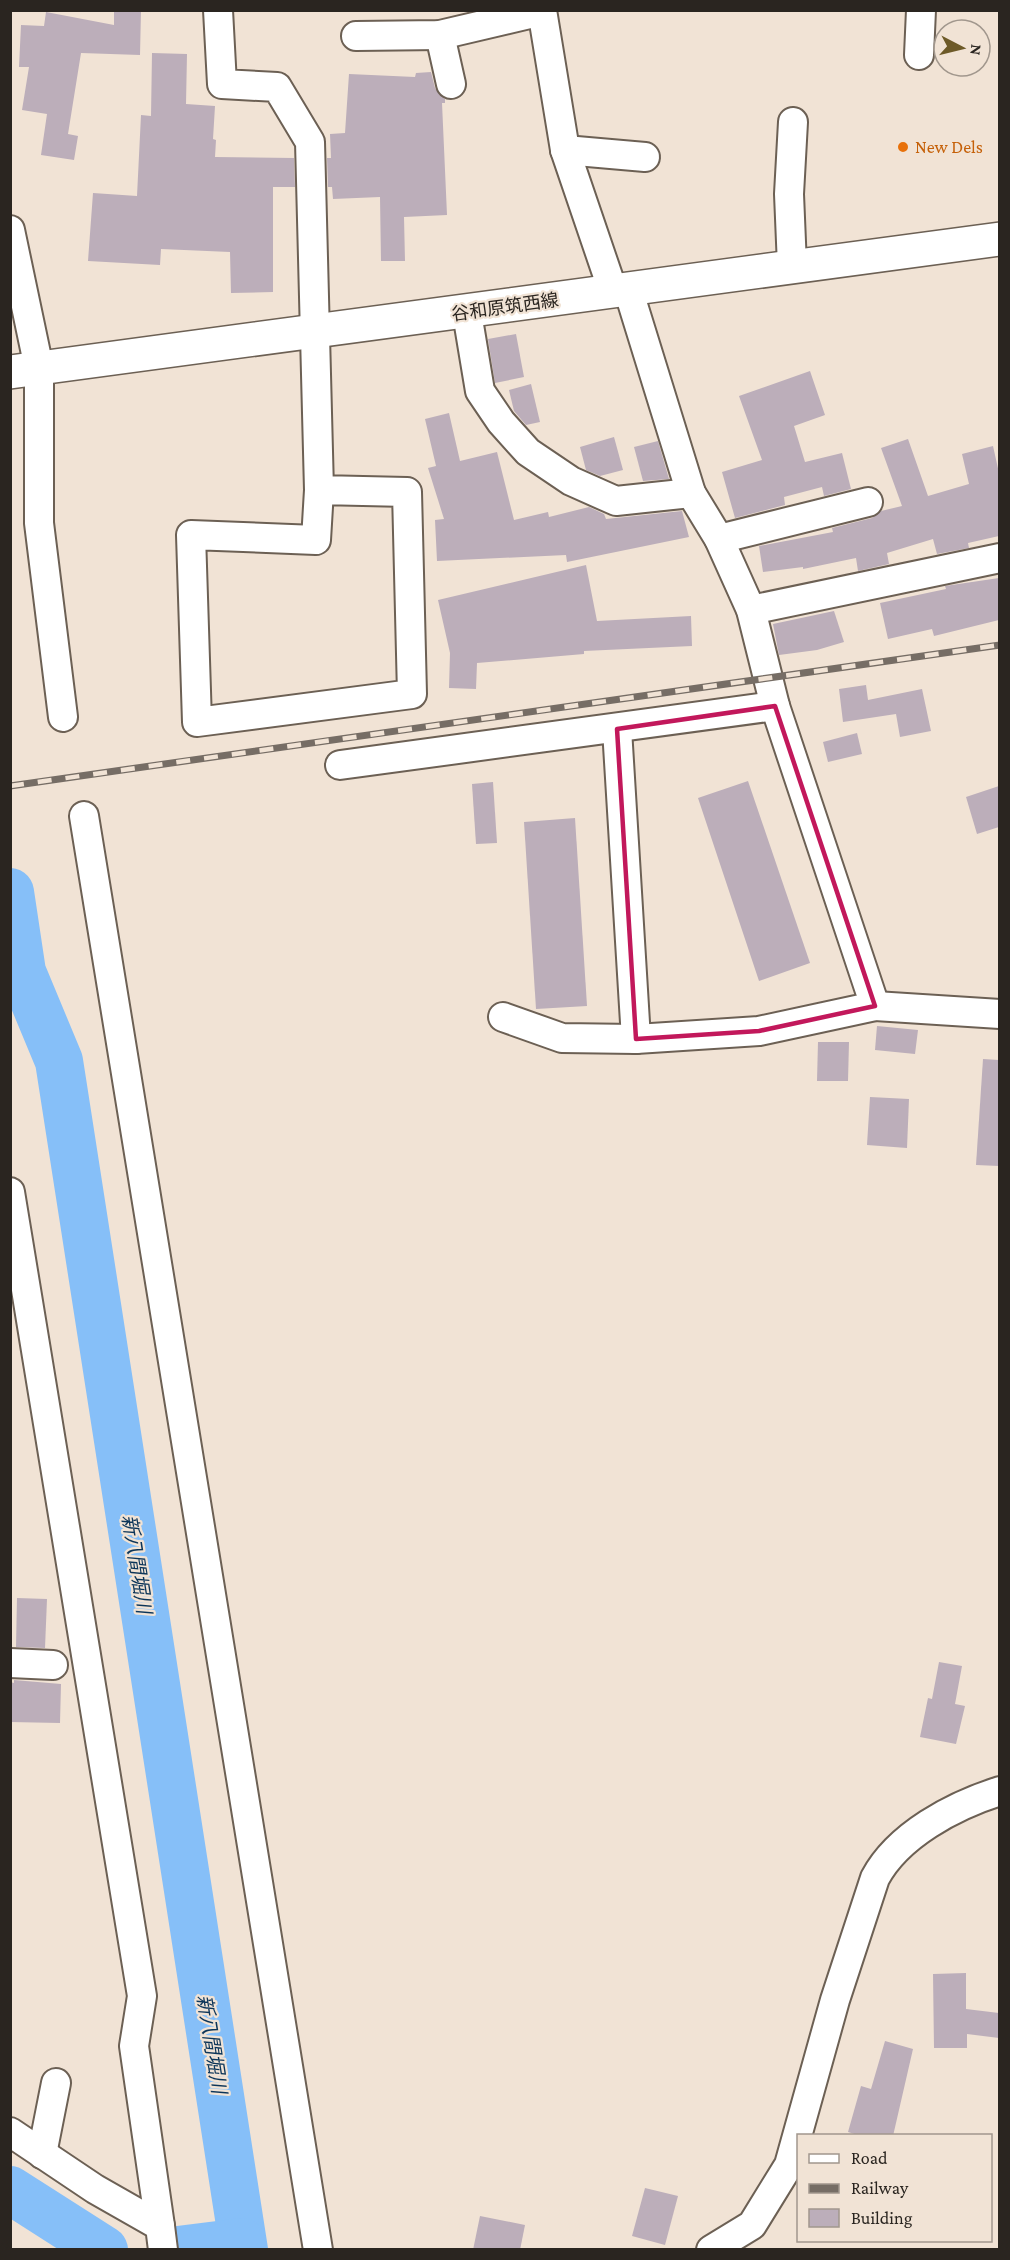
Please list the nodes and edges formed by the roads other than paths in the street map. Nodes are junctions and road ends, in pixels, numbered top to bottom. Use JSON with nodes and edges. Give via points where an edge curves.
{"nodes":[{"id":1,"x":218,"y":10,"type":"edge"},
{"id":2,"x":921,"y":10,"type":"edge"},
{"id":3,"x":542,"y":11,"type":"edge"},
{"id":4,"x":440,"y":35,"type":"junction"},
{"id":5,"x":356,"y":36,"type":"dead end"},
{"id":6,"x":919,"y":55,"type":"dead end"},
{"id":7,"x":451,"y":84,"type":"dead end"},
{"id":8,"x":794,"y":122,"type":"dead end"},
{"id":9,"x":565,"y":150,"type":"junction"},
{"id":10,"x":645,"y":157,"type":"dead end"},
{"id":11,"x":10,"y":230,"type":"edge"},
{"id":12,"x":999,"y":239,"type":"edge"},
{"id":13,"x":792,"y":266,"type":"junction"},
{"id":14,"x":620,"y":290,"type":"junction"},
{"id":15,"x":467,"y":313,"type":"junction"},
{"id":16,"x":316,"y":331,"type":"junction"},
{"id":17,"x":25,"y":370,"type":"edge"},
{"id":18,"x":319,"y":490,"type":"junction"},
{"id":19,"x":692,"y":493,"type":"junction"},
{"id":20,"x":868,"y":502,"type":"dead end"},
{"id":21,"x":719,"y":539,"type":"junction"},
{"id":22,"x":999,"y":558,"type":"edge"},
{"id":23,"x":751,"y":610,"type":"junction"},
{"id":24,"x":776,"y":706,"type":"junction"},
{"id":25,"x":63,"y":717,"type":"dead end"},
{"id":26,"x":617,"y":729,"type":"junction"},
{"id":27,"x":340,"y":765,"type":"dead end"},
{"id":28,"x":84,"y":816,"type":"dead end"},
{"id":29,"x":874,"y":1006,"type":"junction"},
{"id":30,"x":999,"y":1014,"type":"edge"},
{"id":31,"x":503,"y":1017,"type":"dead end"},
{"id":32,"x":636,"y":1039,"type":"junction"},
{"id":33,"x":10,"y":1192,"type":"edge"},
{"id":34,"x":10,"y":1663,"type":"edge"},
{"id":35,"x":53,"y":1665,"type":"dead end"},
{"id":36,"x":999,"y":1791,"type":"edge"},
{"id":37,"x":56,"y":2083,"type":"dead end"},
{"id":38,"x":10,"y":2132,"type":"edge"},
{"id":39,"x":802,"y":2134,"type":"edge"},
{"id":40,"x":42,"y":2154,"type":"junction"},
{"id":41,"x":794,"y":2166,"type":"edge"},
{"id":42,"x":162,"y":2238,"type":"edge"},
{"id":43,"x":318,"y":2250,"type":"edge"},
{"id":44,"x":711,"y":2250,"type":"edge"}],
"edges":[{"from":1,"to":16,"type":"street","via":[[222,84],[277,87],[310,142]]},
{"from":2,"to":6,"type":"street"},
{"from":3,"to":4,"type":"street"},
{"from":3,"to":9,"type":"street"},
{"from":4,"to":5,"type":"street"},
{"from":4,"to":7,"type":"street"},
{"from":8,"to":13,"type":"street","via":[[789,194]]},
{"from":9,"to":10,"type":"street"},
{"from":9,"to":14,"type":"street"},
{"from":11,"to":17,"type":"street"},
{"from":12,"to":13,"type":"main road","name":"谷和原筑西線"},
{"from":13,"to":14,"type":"main road","name":"谷和原筑西線"},
{"from":14,"to":15,"type":"main road","name":"谷和原筑西線"},
{"from":14,"to":19,"type":"street"},
{"from":15,"to":16,"type":"main road","name":"谷和原筑西線"},
{"from":15,"to":19,"type":"street","via":[[480,391],[528,452],[571,482],[616,501]]},
{"from":16,"to":17,"type":"main road","name":"谷和原筑西線"},
{"from":16,"to":18,"type":"street"},
{"from":17,"to":25,"type":"street"},
{"from":18,"to":18,"type":"street","via":[[407,492],[412,694],[197,722],[191,535],[316,540]]},
{"from":19,"to":21,"type":"street"},
{"from":20,"to":21,"type":"street"},
{"from":21,"to":23,"type":"street"},
{"from":22,"to":23,"type":"street"},
{"from":23,"to":24,"type":"street"},
{"from":24,"to":26,"type":"street"},
{"from":24,"to":29,"type":"street"},
{"from":26,"to":27,"type":"street"},
{"from":26,"to":32,"type":"street"},
{"from":28,"to":43,"type":"street"},
{"from":29,"to":30,"type":"street"},
{"from":29,"to":32,"type":"street","via":[[759,1031]]},
{"from":31,"to":32,"type":"street","via":[[562,1038]]},
{"from":33,"to":42,"type":"street","via":[[142,1996],[134,2046]]},
{"from":34,"to":35,"type":"street"},
{"from":36,"to":39,"type":"street","via":[[925,1826],[884,1860],[874,1878],[835,2000]]},
{"from":37,"to":40,"type":"street"},
{"from":38,"to":40,"type":"street"},
{"from":40,"to":42,"type":"street"},
{"from":41,"to":44,"type":"street","via":[[752,2225]]}]}
